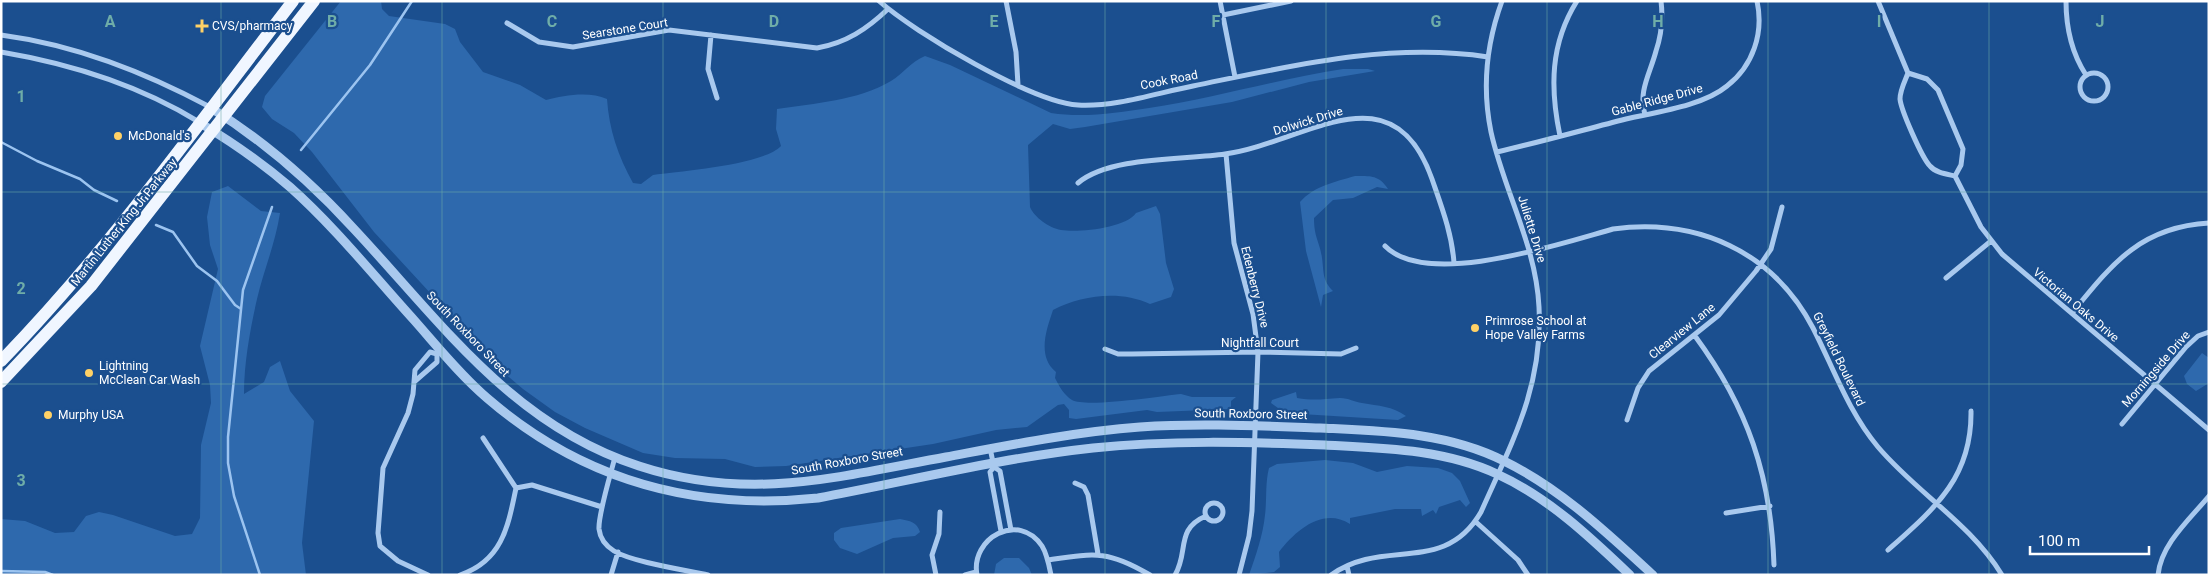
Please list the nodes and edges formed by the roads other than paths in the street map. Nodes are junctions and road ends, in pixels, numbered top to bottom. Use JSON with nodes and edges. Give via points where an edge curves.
{"nodes":[{"id":1,"x":293,"y":1,"type":"edge"},
{"id":2,"x":314,"y":1,"type":"edge"},
{"id":3,"x":879,"y":1,"type":"edge"},
{"id":4,"x":1006,"y":1,"type":"edge"},
{"id":5,"x":1220,"y":1,"type":"edge"},
{"id":6,"x":1291,"y":1,"type":"edge"},
{"id":7,"x":1502,"y":1,"type":"edge"},
{"id":8,"x":1577,"y":1,"type":"edge"},
{"id":9,"x":1661,"y":1,"type":"edge"},
{"id":10,"x":1757,"y":1,"type":"edge"},
{"id":11,"x":1878,"y":1,"type":"edge"},
{"id":12,"x":2066,"y":1,"type":"edge"},
{"id":13,"x":888,"y":9,"type":"junction"},
{"id":14,"x":1223,"y":14,"type":"junction"},
{"id":15,"x":507,"y":24,"type":"dead end"},
{"id":16,"x":1,"y":35,"type":"edge"},
{"id":17,"x":711,"y":35,"type":"junction"},
{"id":18,"x":1,"y":52,"type":"edge"},
{"id":19,"x":1488,"y":57,"type":"junction"},
{"id":20,"x":1908,"y":73,"type":"junction"},
{"id":21,"x":2086,"y":75,"type":"junction"},
{"id":22,"x":1235,"y":77,"type":"junction"},
{"id":23,"x":1018,"y":85,"type":"junction"},
{"id":24,"x":717,"y":98,"type":"dead end"},
{"id":25,"x":211,"y":108,"type":"junction"},
{"id":26,"x":1645,"y":115,"type":"junction"},
{"id":27,"x":225,"y":116,"type":"junction"},
{"id":28,"x":200,"y":123,"type":"junction"},
{"id":29,"x":213,"y":131,"type":"junction"},
{"id":30,"x":1560,"y":136,"type":"junction"},
{"id":31,"x":1497,"y":152,"type":"junction"},
{"id":32,"x":1226,"y":154,"type":"junction"},
{"id":33,"x":1955,"y":176,"type":"junction"},
{"id":34,"x":1078,"y":183,"type":"dead end"},
{"id":35,"x":1782,"y":207,"type":"dead end"},
{"id":36,"x":2209,"y":223,"type":"edge"},
{"id":37,"x":1991,"y":241,"type":"junction"},
{"id":38,"x":1385,"y":246,"type":"dead end"},
{"id":39,"x":1529,"y":251,"type":"junction"},
{"id":40,"x":1454,"y":264,"type":"junction"},
{"id":41,"x":1760,"y":264,"type":"junction"},
{"id":42,"x":1946,"y":278,"type":"dead end"},
{"id":43,"x":2072,"y":314,"type":"junction"},
{"id":44,"x":2209,"y":332,"type":"edge"},
{"id":45,"x":1695,"y":336,"type":"junction"},
{"id":46,"x":1356,"y":348,"type":"dead end"},
{"id":47,"x":1105,"y":349,"type":"dead end"},
{"id":48,"x":438,"y":352,"type":"junction"},
{"id":49,"x":1258,"y":352,"type":"junction"},
{"id":50,"x":1,"y":360,"type":"edge"},
{"id":51,"x":1,"y":382,"type":"edge"},
{"id":52,"x":414,"y":382,"type":"junction"},
{"id":53,"x":2155,"y":385,"type":"junction"},
{"id":54,"x":1971,"y":411,"type":"dead end"},
{"id":55,"x":1627,"y":420,"type":"dead end"},
{"id":56,"x":2122,"y":424,"type":"dead end"},
{"id":57,"x":1255,"y":426,"type":"junction"},
{"id":58,"x":2209,"y":430,"type":"edge"},
{"id":59,"x":483,"y":438,"type":"dead end"},
{"id":60,"x":1254,"y":442,"type":"junction"},
{"id":61,"x":990,"y":448,"type":"junction"},
{"id":62,"x":615,"y":457,"type":"junction"},
{"id":63,"x":1505,"y":461,"type":"junction"},
{"id":64,"x":994,"y":466,"type":"junction"},
{"id":65,"x":611,"y":474,"type":"junction"},
{"id":66,"x":1498,"y":474,"type":"junction"},
{"id":67,"x":1075,"y":483,"type":"dead end"},
{"id":68,"x":516,"y":488,"type":"junction"},
{"id":69,"x":2209,"y":496,"type":"edge"},
{"id":70,"x":1937,"y":505,"type":"junction"},
{"id":71,"x":1770,"y":506,"type":"junction"},
{"id":72,"x":602,"y":507,"type":"junction"},
{"id":73,"x":940,"y":512,"type":"dead end"},
{"id":74,"x":1726,"y":514,"type":"dead end"},
{"id":75,"x":1206,"y":516,"type":"dead end"},
{"id":76,"x":1476,"y":522,"type":"junction"},
{"id":77,"x":1010,"y":530,"type":"junction"},
{"id":78,"x":1001,"y":532,"type":"junction"},
{"id":79,"x":1888,"y":550,"type":"dead end"},
{"id":80,"x":618,"y":552,"type":"junction"},
{"id":81,"x":1098,"y":554,"type":"junction"},
{"id":82,"x":1048,"y":560,"type":"junction"},
{"id":83,"x":1774,"y":565,"type":"dead end"},
{"id":84,"x":1347,"y":566,"type":"junction"},
{"id":85,"x":676,"y":568,"type":"junction"},
{"id":86,"x":977,"y":573,"type":"edge"},
{"id":87,"x":428,"y":575,"type":"edge"},
{"id":88,"x":460,"y":575,"type":"edge"},
{"id":89,"x":611,"y":575,"type":"edge"},
{"id":90,"x":676,"y":575,"type":"edge"},
{"id":91,"x":708,"y":575,"type":"edge"},
{"id":92,"x":936,"y":575,"type":"edge"},
{"id":93,"x":965,"y":575,"type":"edge"},
{"id":94,"x":1051,"y":575,"type":"edge"},
{"id":95,"x":1150,"y":575,"type":"edge"},
{"id":96,"x":1175,"y":575,"type":"edge"},
{"id":97,"x":1239,"y":575,"type":"edge"},
{"id":98,"x":1331,"y":575,"type":"edge"},
{"id":99,"x":1349,"y":575,"type":"edge"},
{"id":100,"x":1528,"y":575,"type":"edge"},
{"id":101,"x":1630,"y":575,"type":"edge"},
{"id":102,"x":1653,"y":575,"type":"edge"},
{"id":103,"x":2002,"y":575,"type":"edge"},
{"id":104,"x":2158,"y":575,"type":"edge"}],
"edges":[{"from":1,"to":25,"type":"main road","name":"Martin Luther King Jr Parkway"},
{"from":2,"to":27,"type":"main road","name":"Martin Luther King Jr Parkway"},
{"from":3,"to":13,"type":"street","name":"Cook Road"},
{"from":4,"to":23,"type":"street","via":[[1016,52]]},
{"from":5,"to":14,"type":"street"},
{"from":6,"to":14,"type":"street"},
{"from":7,"to":19,"type":"street","name":"Juliette Drive"},
{"from":8,"to":30,"type":"street","via":[[1560,37],[1553,71],[1554,104]]},
{"from":9,"to":26,"type":"street","via":[[1657,50],[1642,94]]},
{"from":10,"to":26,"type":"street","name":"Gable Ridge Drive","via":[[1759,21],[1755,46],[1751,58],[1736,79],[1704,99]]},
{"from":11,"to":20,"type":"street"},
{"from":12,"to":21,"type":"street","via":[[2069,35]]},
{"from":13,"to":17,"type":"street","name":"Searstone Court","via":[[859,34],[834,45],[817,48]]},
{"from":13,"to":23,"type":"street","name":"Cook Road"},
{"from":14,"to":22,"type":"street"},
{"from":15,"to":17,"type":"street","name":"Searstone Court","via":[[539,42],[573,47],[669,30]]},
{"from":16,"to":25,"type":"street","name":"South Roxboro Street","via":[[53,44],[114,62]]},
{"from":17,"to":24,"type":"street","via":[[708,69]]},
{"from":18,"to":28,"type":"street","via":[[70,66],[110,79],[149,95]]},
{"from":19,"to":22,"type":"street","name":"Cook Road","via":[[1443,52],[1368,54]]},
{"from":19,"to":31,"type":"street","name":"Juliette Drive","via":[[1488,110]]},
{"from":20,"to":33,"type":"street","via":[[1927,78],[1938,90],[1963,149],[1961,165]]},
{"from":20,"to":33,"type":"street","via":[[1900,100],[1923,157],[1938,172]]},
{"from":21,"to":21,"type":"street","via":[[2080,85],[2084,97],[2089,101],[2101,100],[2109,89],[2107,81],[2096,72]]},
{"from":22,"to":23,"type":"street","name":"Cook Road","via":[[1080,105],[1053,101]]},
{"from":25,"to":27,"type":"street","name":"South Roxboro Street"},
{"from":25,"to":28,"type":"main road","name":"Martin Luther King Jr Parkway"},
{"from":26,"to":30,"type":"street","name":"Gable Ridge Drive"},
{"from":27,"to":29,"type":"main road","name":"Martin Luther King Jr Parkway"},
{"from":27,"to":62,"type":"street","name":"South Roxboro Street","via":[[305,179],[500,386],[561,431]]},
{"from":28,"to":29,"type":"street"},
{"from":28,"to":50,"type":"main road","name":"Martin Luther King Jr Parkway","via":[[94,258]]},
{"from":29,"to":48,"type":"street","via":[[259,162],[305,201]]},
{"from":29,"to":51,"type":"main road","name":"Martin Luther King Jr Parkway","via":[[91,286]]},
{"from":30,"to":31,"type":"street","name":"Gable Ridge Drive"},
{"from":31,"to":39,"type":"street","name":"Juliette Drive"},
{"from":32,"to":34,"type":"street","name":"Dolwick Drive","via":[[1157,159],[1100,171]]},
{"from":32,"to":40,"type":"street","name":"Dolwick Drive","via":[[1263,146],[1346,119],[1368,118],[1387,122],[1407,134],[1423,156],[1450,230]]},
{"from":32,"to":49,"type":"street","name":"Edenberry Drive","via":[[1234,243],[1253,314]]},
{"from":33,"to":37,"type":"street","name":"Victorian Oaks Drive","via":[[1969,207]]},
{"from":35,"to":41,"type":"street","name":"Clearview Lane","via":[[1771,249]]},
{"from":36,"to":43,"type":"street","via":[[2173,228],[2122,255]]},
{"from":37,"to":42,"type":"street"},
{"from":37,"to":43,"type":"street","name":"Victorian Oaks Drive","via":[[2019,270]]},
{"from":38,"to":40,"type":"street","name":"Greyfield Boulevard","via":[[1395,254],[1415,260]]},
{"from":39,"to":40,"type":"street","name":"Greyfield Boulevard"},
{"from":39,"to":41,"type":"street","name":"Greyfield Boulevard","via":[[1613,229],[1652,226],[1711,236]]},
{"from":39,"to":63,"type":"street","name":"Juliette Drive","via":[[1537,283],[1539,345],[1526,410]]},
{"from":41,"to":45,"type":"street","name":"Clearview Lane","via":[[1719,314]]},
{"from":41,"to":70,"type":"street","name":"Greyfield Boulevard","via":[[1802,308],[1840,389],[1877,446]]},
{"from":43,"to":53,"type":"street","name":"Victorian Oaks Drive"},
{"from":44,"to":53,"type":"street","name":"Morningside Drive","via":[[2198,336]]},
{"from":45,"to":55,"type":"street","name":"Clearview Lane","via":[[1649,371],[1638,388]]},
{"from":45,"to":71,"type":"street","via":[[1724,378],[1745,418],[1760,460]]},
{"from":46,"to":49,"type":"street","name":"Nightfall Court","via":[[1341,354]]},
{"from":47,"to":49,"type":"street","name":"Nightfall Court","via":[[1118,354]]},
{"from":48,"to":52,"type":"street","via":[[437,362]]},
{"from":48,"to":52,"type":"street","via":[[430,352],[419,362]]},
{"from":48,"to":65,"type":"street","via":[[485,397],[542,439]]},
{"from":49,"to":57,"type":"street","name":"Edenberry Drive"},
{"from":52,"to":87,"type":"street","via":[[402,431],[383,468],[378,533],[380,546],[398,561]]},
{"from":53,"to":56,"type":"street","name":"Morningside Drive"},
{"from":53,"to":58,"type":"street","name":"Victorian Oaks Drive"},
{"from":54,"to":70,"type":"street","via":[[1966,456],[1958,475]]},
{"from":57,"to":60,"type":"street","name":"Edenberry Drive"},
{"from":57,"to":61,"type":"street","name":"South Roxboro Street","via":[[1126,428]]},
{"from":57,"to":63,"type":"street","name":"South Roxboro Street","via":[[1421,435],[1467,446]]},
{"from":59,"to":68,"type":"street"},
{"from":60,"to":64,"type":"street","via":[[1128,445]]},
{"from":60,"to":66,"type":"street","via":[[1428,453]]},
{"from":60,"to":97,"type":"street","name":"Edenberry Drive","via":[[1249,536]]},
{"from":61,"to":62,"type":"street","name":"South Roxboro Street","via":[[823,480],[758,486],[685,478]]},
{"from":61,"to":64,"type":"street"},
{"from":62,"to":65,"type":"street"},
{"from":63,"to":66,"type":"street","name":"Juliette Drive"},
{"from":63,"to":102,"type":"street","name":"South Roxboro Street","via":[[1584,511]]},
{"from":64,"to":65,"type":"street","via":[[818,498],[764,502],[687,496]]},
{"from":64,"to":77,"type":"street","via":[[1000,471]]},
{"from":64,"to":78,"type":"street","via":[[990,472]]},
{"from":65,"to":72,"type":"street"},
{"from":66,"to":76,"type":"street","name":"Juliette Drive"},
{"from":66,"to":101,"type":"street","via":[[1557,509]]},
{"from":67,"to":81,"type":"street","via":[[1084,487],[1088,495]]},
{"from":68,"to":72,"type":"street","via":[[532,485]]},
{"from":68,"to":88,"type":"street","via":[[502,544],[477,569]]},
{"from":69,"to":104,"type":"street","via":[[2169,544]]},
{"from":70,"to":79,"type":"street"},
{"from":70,"to":103,"type":"street","name":"Greyfield Boulevard","via":[[1973,536]]},
{"from":71,"to":74,"type":"street"},
{"from":71,"to":83,"type":"street"},
{"from":72,"to":80,"type":"street","via":[[601,539]]},
{"from":73,"to":92,"type":"street","via":[[939,534],[932,555]]},
{"from":75,"to":96,"type":"street","via":[[1186,533]]},
{"from":76,"to":84,"type":"street","name":"Juliette Drive","via":[[1458,541],[1435,552],[1370,558]]},
{"from":76,"to":100,"type":"street","via":[[1518,560]]},
{"from":77,"to":78,"type":"street"},
{"from":77,"to":82,"type":"street","via":[[1032,536]]},
{"from":78,"to":86,"type":"street","via":[[980,549]]},
{"from":80,"to":85,"type":"street"},
{"from":80,"to":89,"type":"street"},
{"from":81,"to":82,"type":"street"},
{"from":81,"to":95,"type":"street","via":[[1125,561]]},
{"from":82,"to":94,"type":"street"},
{"from":84,"to":98,"type":"street","name":"Juliette Drive"},
{"from":84,"to":99,"type":"street"},
{"from":85,"to":90,"type":"street"},
{"from":85,"to":91,"type":"street"},
{"from":86,"to":93,"type":"street"}]}
